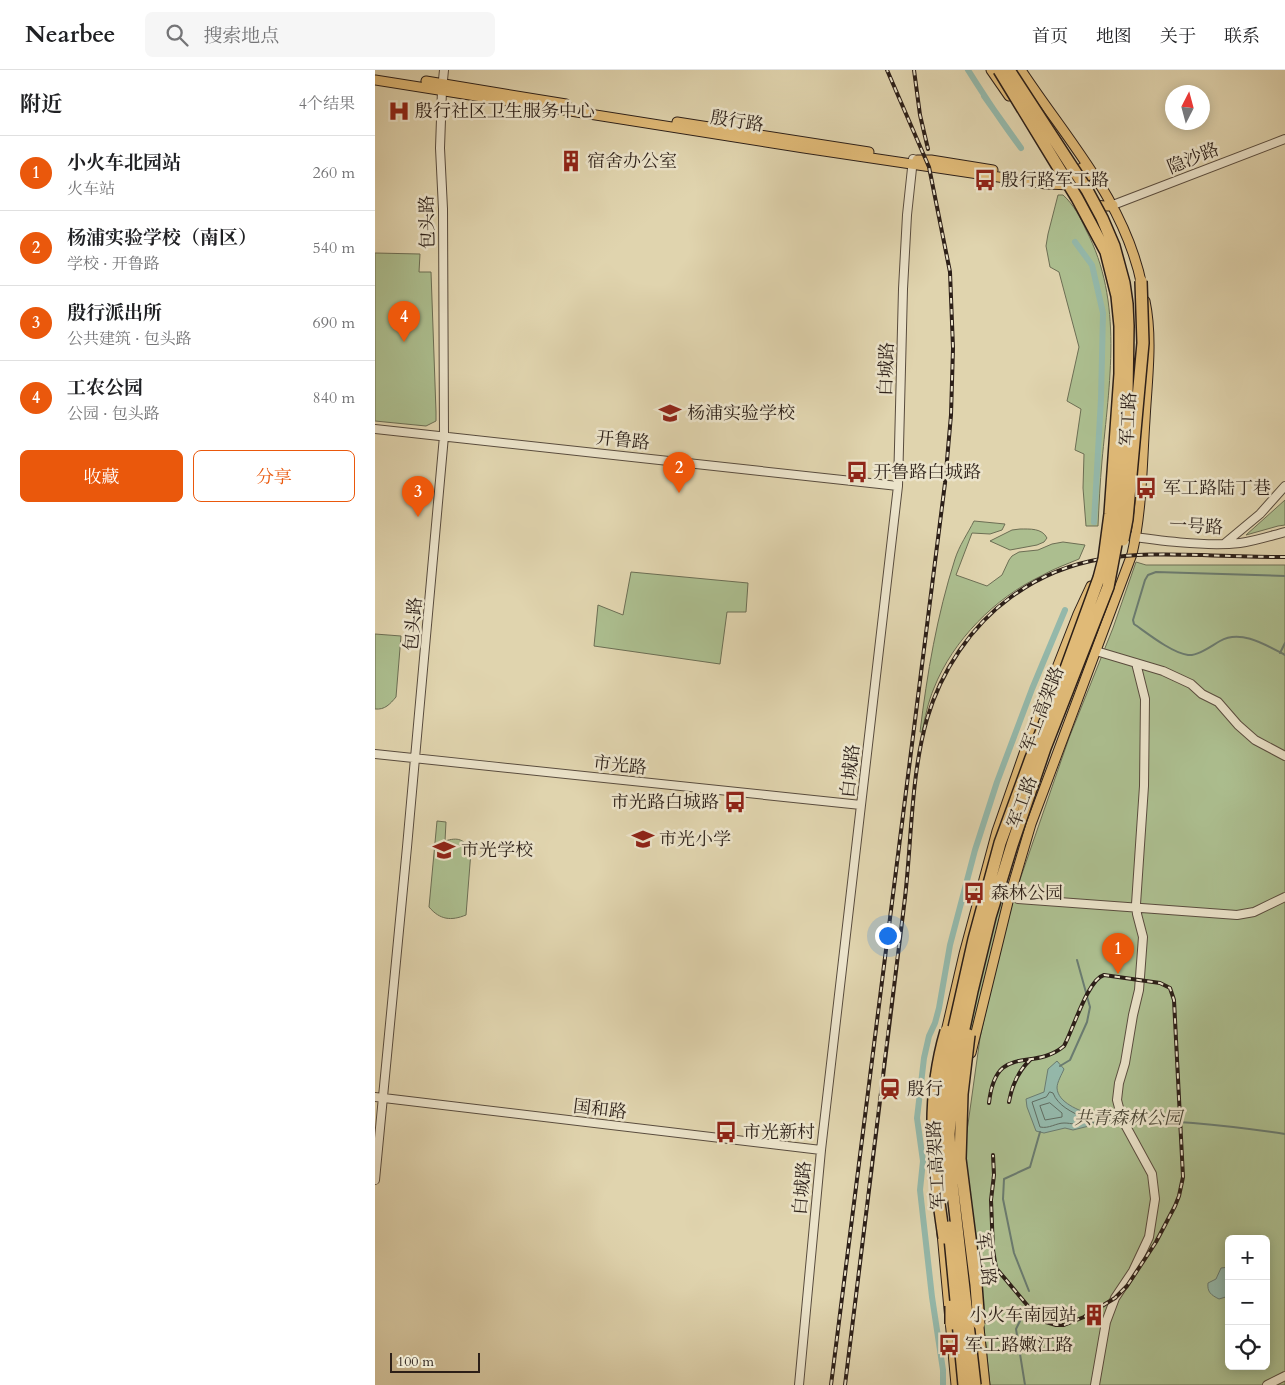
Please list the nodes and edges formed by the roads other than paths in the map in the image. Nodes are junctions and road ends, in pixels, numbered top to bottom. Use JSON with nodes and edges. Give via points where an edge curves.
{"nodes":[{"id":1,"x":444,"y":70,"type":"edge"},
{"id":2,"x":991,"y":70,"type":"edge"},
{"id":3,"x":999,"y":70,"type":"edge"},
{"id":4,"x":1009,"y":70,"type":"edge"},
{"id":5,"x":1021,"y":70,"type":"edge"},
{"id":6,"x":375,"y":74,"type":"edge"},
{"id":7,"x":375,"y":80,"type":"edge"},
{"id":8,"x":442,"y":87,"type":"junction"},
{"id":9,"x":1063,"y":130,"type":"junction"},
{"id":10,"x":1285,"y":139,"type":"edge"},
{"id":11,"x":1044,"y":145,"type":"junction"},
{"id":12,"x":913,"y":162,"type":"junction"},
{"id":13,"x":1089,"y":169,"type":"junction"},
{"id":14,"x":1068,"y":176,"type":"junction"},
{"id":15,"x":1073,"y":185,"type":"junction"},
{"id":16,"x":1113,"y":205,"type":"junction"},
{"id":17,"x":1129,"y":238,"type":"junction"},
{"id":18,"x":1105,"y":244,"type":"junction"},
{"id":19,"x":1141,"y":282,"type":"junction"},
{"id":20,"x":375,"y":428,"type":"edge"},
{"id":21,"x":444,"y":436,"type":"junction"},
{"id":22,"x":898,"y":486,"type":"junction"},
{"id":23,"x":1285,"y":486,"type":"edge"},
{"id":24,"x":1105,"y":532,"type":"junction"},
{"id":25,"x":1285,"y":532,"type":"edge"},
{"id":26,"x":1136,"y":538,"type":"junction"},
{"id":27,"x":1224,"y":544,"type":"junction"},
{"id":28,"x":1108,"y":587,"type":"junction"},
{"id":29,"x":1096,"y":651,"type":"junction"},
{"id":30,"x":1136,"y":663,"type":"junction"},
{"id":31,"x":375,"y":754,"type":"edge"},
{"id":32,"x":1285,"y":756,"type":"edge"},
{"id":33,"x":415,"y":758,"type":"junction"},
{"id":34,"x":861,"y":805,"type":"junction"},
{"id":35,"x":1285,"y":897,"type":"edge"},
{"id":36,"x":1018,"y":899,"type":"dead end"},
{"id":37,"x":1136,"y":908,"type":"junction"},
{"id":38,"x":967,"y":965,"type":"junction"},
{"id":39,"x":972,"y":991,"type":"junction"},
{"id":40,"x":379,"y":1098,"type":"edge"},
{"id":41,"x":821,"y":1150,"type":"junction"},
{"id":42,"x":375,"y":1180,"type":"edge"},
{"id":43,"x":951,"y":1324,"type":"junction"},
{"id":44,"x":979,"y":1324,"type":"junction"},
{"id":45,"x":1285,"y":1376,"type":"edge"},
{"id":46,"x":799,"y":1385,"type":"edge"},
{"id":47,"x":956,"y":1385,"type":"edge"},
{"id":48,"x":965,"y":1385,"type":"edge"},
{"id":49,"x":975,"y":1385,"type":"edge"},
{"id":50,"x":985,"y":1385,"type":"edge"},
{"id":51,"x":1095,"y":1385,"type":"edge"},
{"id":52,"x":1267,"y":1385,"type":"edge"}],
"edges":[{"from":1,"to":8,"type":"street","name":"包头路"},
{"from":2,"to":11,"type":"main road","name":"军工路"},
{"from":3,"to":38,"type":"highway","name":"军工高架路","bridge":true,"via":[[1106,252],[1117,296],[1120,374],[1104,559],[1000,842]]},
{"from":4,"to":28,"type":"highway","name":"军工高架路","bridge":true,"via":[[1087,190],[1114,246],[1124,283],[1128,326],[1127,396],[1118,531]]},
{"from":5,"to":9,"type":"main road","name":"军工路"},
{"from":6,"to":8,"type":"main road","name":"殷行路"},
{"from":7,"to":8,"type":"main road","name":"殷行路"},
{"from":8,"to":12,"type":"main road","name":"殷行路"},
{"from":8,"to":21,"type":"street","name":"包头路"},
{"from":9,"to":11,"type":"main road","via":[[1061,144]]},
{"from":9,"to":13,"type":"main road","name":"军工路"},
{"from":10,"to":16,"type":"street","name":"隐沙路"},
{"from":11,"to":14,"type":"main road","name":"军工路"},
{"from":12,"to":14,"type":"main road","name":"殷行路","via":[[931,160],[1038,177]]},
{"from":12,"to":15,"type":"main road","name":"殷行路","via":[[1046,184]]},
{"from":12,"to":22,"type":"street","name":"白城路","via":[[903,289]]},
{"from":13,"to":14,"type":"main road","name":"殷行路"},
{"from":13,"to":15,"type":"main road"},
{"from":13,"to":16,"type":"main road","name":"军工路"},
{"from":14,"to":15,"type":"main road","name":"军工路"},
{"from":15,"to":16,"type":"main road","name":"军工路","via":[[1096,205]]},
{"from":15,"to":18,"type":"main road","name":"军工路","via":[[1100,228]]},
{"from":16,"to":17,"type":"main road","name":"军工路"},
{"from":17,"to":18,"type":"main road","via":[[1114,236]]},
{"from":17,"to":19,"type":"main road","name":"军工路"},
{"from":18,"to":24,"type":"main road","name":"军工路","via":[[1112,271],[1117,326],[1112,468]]},
{"from":19,"to":26,"type":"main road","name":"军工路","via":[[1149,316],[1149,352]]},
{"from":19,"to":28,"type":"highway","bridge":true,"via":[[1143,343],[1127,519]]},
{"from":20,"to":21,"type":"street","name":"开鲁路"},
{"from":21,"to":22,"type":"street","name":"开鲁路"},
{"from":21,"to":33,"type":"street","name":"包头路"},
{"from":22,"to":34,"type":"street","name":"白城路"},
{"from":23,"to":27,"type":"street","via":[[1260,514]]},
{"from":24,"to":26,"type":"street","name":"一号路"},
{"from":24,"to":43,"type":"main road","name":"军工路","via":[[1091,586],[997,831],[942,1051],[934,1136]]},
{"from":25,"to":27,"type":"street","name":"一号路"},
{"from":26,"to":27,"type":"street","name":"一号路"},
{"from":26,"to":29,"type":"main road","name":"军工路"},
{"from":28,"to":39,"type":"highway","name":"军工高架路","bridge":true,"via":[[1045,748],[1012,845]]},
{"from":29,"to":30,"type":"street"},
{"from":29,"to":44,"type":"main road","name":"军工路","via":[[1031,824],[1008,902],[962,1090],[957,1161],[971,1284]]},
{"from":30,"to":32,"type":"street","via":[[1191,684],[1218,702],[1255,740]]},
{"from":30,"to":37,"type":"street","via":[[1145,698],[1144,786]]},
{"from":31,"to":33,"type":"street","name":"市光路"},
{"from":33,"to":34,"type":"street","name":"市光路"},
{"from":33,"to":40,"type":"street","name":"包头路"},
{"from":34,"to":41,"type":"street","name":"白城路"},
{"from":35,"to":37,"type":"street","via":[[1254,912],[1237,915]]},
{"from":36,"to":37,"type":"street"},
{"from":37,"to":51,"type":"street","via":[[1143,937],[1139,990],[1117,1100],[1122,1119],[1152,1174],[1155,1199],[1149,1237],[1133,1271],[1115,1298],[1106,1322]]},
{"from":38,"to":43,"type":"highway","bridge":true,"via":[[938,1059],[933,1099],[933,1149],[952,1286]]},
{"from":38,"to":48,"type":"highway","name":"军工高架路","bridge":true,"via":[[947,1059],[940,1128]]},
{"from":39,"to":44,"type":"highway","bridge":true,"via":[[962,1094],[960,1159]]},
{"from":39,"to":49,"type":"highway","name":"军工高架路","bridge":true,"via":[[954,1075],[949,1134]]},
{"from":40,"to":41,"type":"street","name":"国和路"},
{"from":40,"to":42,"type":"street","name":"包头路"},
{"from":41,"to":46,"type":"street","name":"白城路"},
{"from":43,"to":47,"type":"main road","name":"军工路"},
{"from":44,"to":50,"type":"main road","name":"军工路"},
{"from":45,"to":52,"type":"street"}]}
